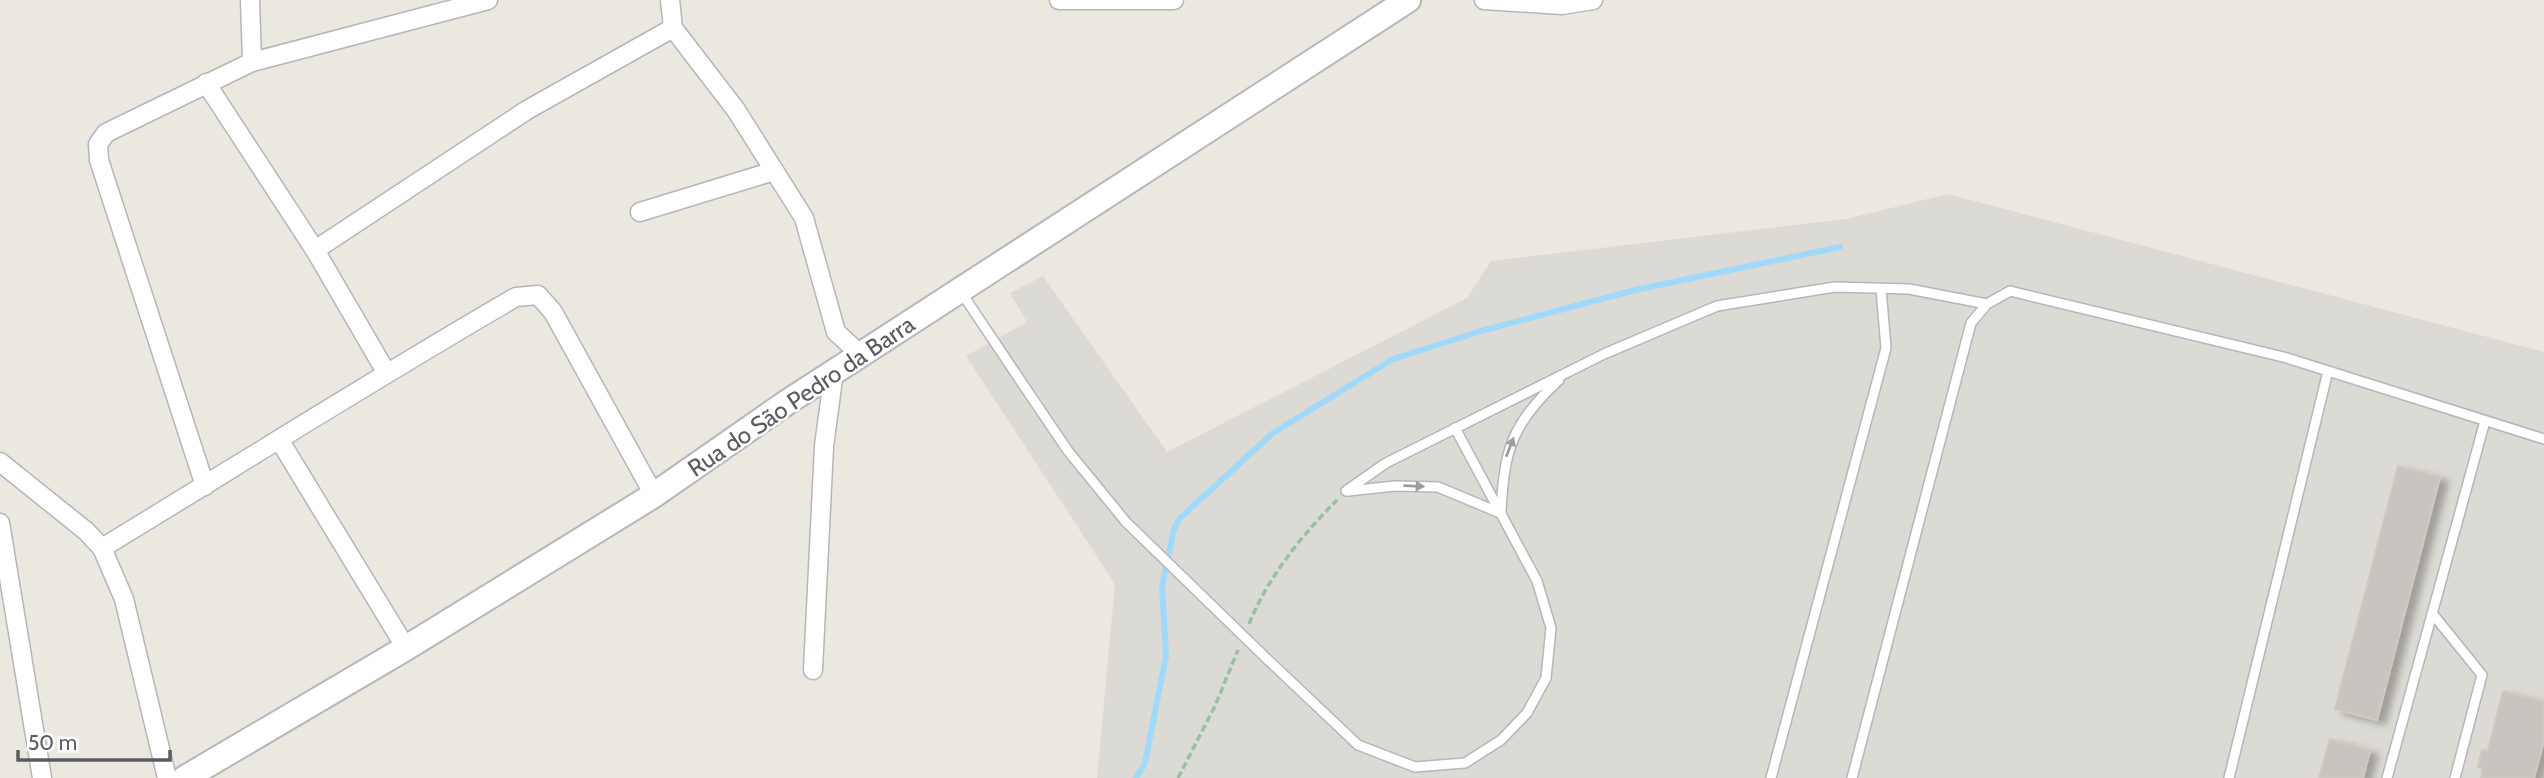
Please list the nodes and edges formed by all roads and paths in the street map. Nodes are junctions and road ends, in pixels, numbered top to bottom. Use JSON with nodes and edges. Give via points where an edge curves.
{"nodes":[{"id":1,"x":250,"y":0,"type":"edge"},
{"id":2,"x":488,"y":0,"type":"edge"},
{"id":3,"x":670,"y":0,"type":"edge"},
{"id":4,"x":1059,"y":0,"type":"edge"},
{"id":5,"x":1174,"y":0,"type":"edge"},
{"id":6,"x":1484,"y":0,"type":"edge"},
{"id":7,"x":1593,"y":0,"type":"edge"},
{"id":8,"x":1403,"y":1,"type":"edge"},
{"id":9,"x":673,"y":28,"type":"junction"},
{"id":10,"x":252,"y":62,"type":"junction"},
{"id":11,"x":205,"y":83,"type":"junction"},
{"id":12,"x":774,"y":171,"type":"junction"},
{"id":13,"x":640,"y":212,"type":"dead end"},
{"id":14,"x":316,"y":250,"type":"junction"},
{"id":15,"x":1881,"y":289,"type":"junction"},
{"id":16,"x":960,"y":291,"type":"junction"},
{"id":17,"x":1987,"y":304,"type":"junction"},
{"id":18,"x":861,"y":355,"type":"junction"},
{"id":19,"x":2328,"y":371,"type":"junction"},
{"id":20,"x":386,"y":372,"type":"junction"},
{"id":21,"x":834,"y":372,"type":"junction"},
{"id":22,"x":1567,"y":372,"type":"junction"},
{"id":23,"x":2485,"y":421,"type":"junction"},
{"id":24,"x":1455,"y":428,"type":"junction"},
{"id":25,"x":2544,"y":439,"type":"edge"},
{"id":26,"x":280,"y":441,"type":"junction"},
{"id":27,"x":0,"y":462,"type":"edge"},
{"id":28,"x":205,"y":486,"type":"junction"},
{"id":29,"x":654,"y":495,"type":"junction"},
{"id":30,"x":1501,"y":513,"type":"junction"},
{"id":31,"x":0,"y":523,"type":"edge"},
{"id":32,"x":102,"y":548,"type":"junction"},
{"id":33,"x":2432,"y":613,"type":"junction"},
{"id":34,"x":407,"y":648,"type":"junction"},
{"id":35,"x":813,"y":670,"type":"dead end"},
{"id":36,"x":42,"y":778,"type":"edge"},
{"id":37,"x":167,"y":778,"type":"edge"},
{"id":38,"x":185,"y":778,"type":"edge"},
{"id":39,"x":1771,"y":778,"type":"edge"},
{"id":40,"x":1852,"y":778,"type":"edge"},
{"id":41,"x":2229,"y":778,"type":"edge"},
{"id":42,"x":2387,"y":778,"type":"edge"},
{"id":43,"x":2455,"y":778,"type":"edge"}],
"edges":[{"from":1,"to":10,"type":"street"},
{"from":2,"to":10,"type":"street"},
{"from":3,"to":9,"type":"street"},
{"from":4,"to":5,"type":"street"},
{"from":6,"to":7,"type":"street","via":[[1562,5]]},
{"from":8,"to":16,"type":"street","name":"Rua do São Pedro da Barra"},
{"from":9,"to":12,"type":"street","via":[[736,110]]},
{"from":9,"to":14,"type":"street","via":[[527,110]]},
{"from":10,"to":11,"type":"street"},
{"from":11,"to":14,"type":"street"},
{"from":11,"to":28,"type":"street","via":[[106,133],[98,144],[99,160]]},
{"from":12,"to":13,"type":"street"},
{"from":12,"to":18,"type":"street","via":[[804,218],[836,332]]},
{"from":14,"to":20,"type":"street"},
{"from":15,"to":17,"type":"lane","via":[[1909,289]]},
{"from":15,"to":22,"type":"lane","via":[[1835,287],[1717,306]]},
{"from":15,"to":39,"type":"lane","via":[[1886,348]]},
{"from":16,"to":18,"type":"street","name":"Rua do São Pedro da Barra"},
{"from":16,"to":30,"type":"lane","bridge":true,"via":[[1068,451],[1126,522],[1358,745],[1415,767],[1465,764],[1501,740],[1527,713],[1546,678],[1551,628],[1537,581]]},
{"from":17,"to":19,"type":"lane","via":[[2010,290]]},
{"from":17,"to":40,"type":"lane","via":[[1971,323]]},
{"from":18,"to":21,"type":"street","name":"Rua do São Pedro da Barra"},
{"from":19,"to":23,"type":"lane"},
{"from":19,"to":41,"type":"lane"},
{"from":20,"to":26,"type":"street"},
{"from":20,"to":29,"type":"street","via":[[516,297],[538,295],[553,312]]},
{"from":21,"to":29,"type":"street","name":"Rua do São Pedro da Barra"},
{"from":21,"to":35,"type":"street","via":[[824,446]]},
{"from":22,"to":24,"type":"lane"},
{"from":30,"to":22,"type":"lane","one_way":true,"via":[[1503,465],[1519,423]]},
{"from":23,"to":25,"type":"lane"},
{"from":23,"to":33,"type":"lane"},
{"from":24,"to":30,"type":"lane"},
{"from":24,"to":30,"type":"lane","one_way":true,"via":[[1386,463],[1346,491],[1438,487]]},
{"from":26,"to":28,"type":"street"},
{"from":26,"to":34,"type":"street"},
{"from":27,"to":32,"type":"street"},
{"from":28,"to":32,"type":"street"},
{"from":29,"to":34,"type":"street","name":"Rua do São Pedro da Barra"},
{"from":31,"to":36,"type":"street"},
{"from":32,"to":37,"type":"street","via":[[124,600]]},
{"from":33,"to":42,"type":"lane"},
{"from":33,"to":43,"type":"lane","via":[[2482,675]]},
{"from":34,"to":38,"type":"street","name":"Rua do São Pedro da Barra"}]}
